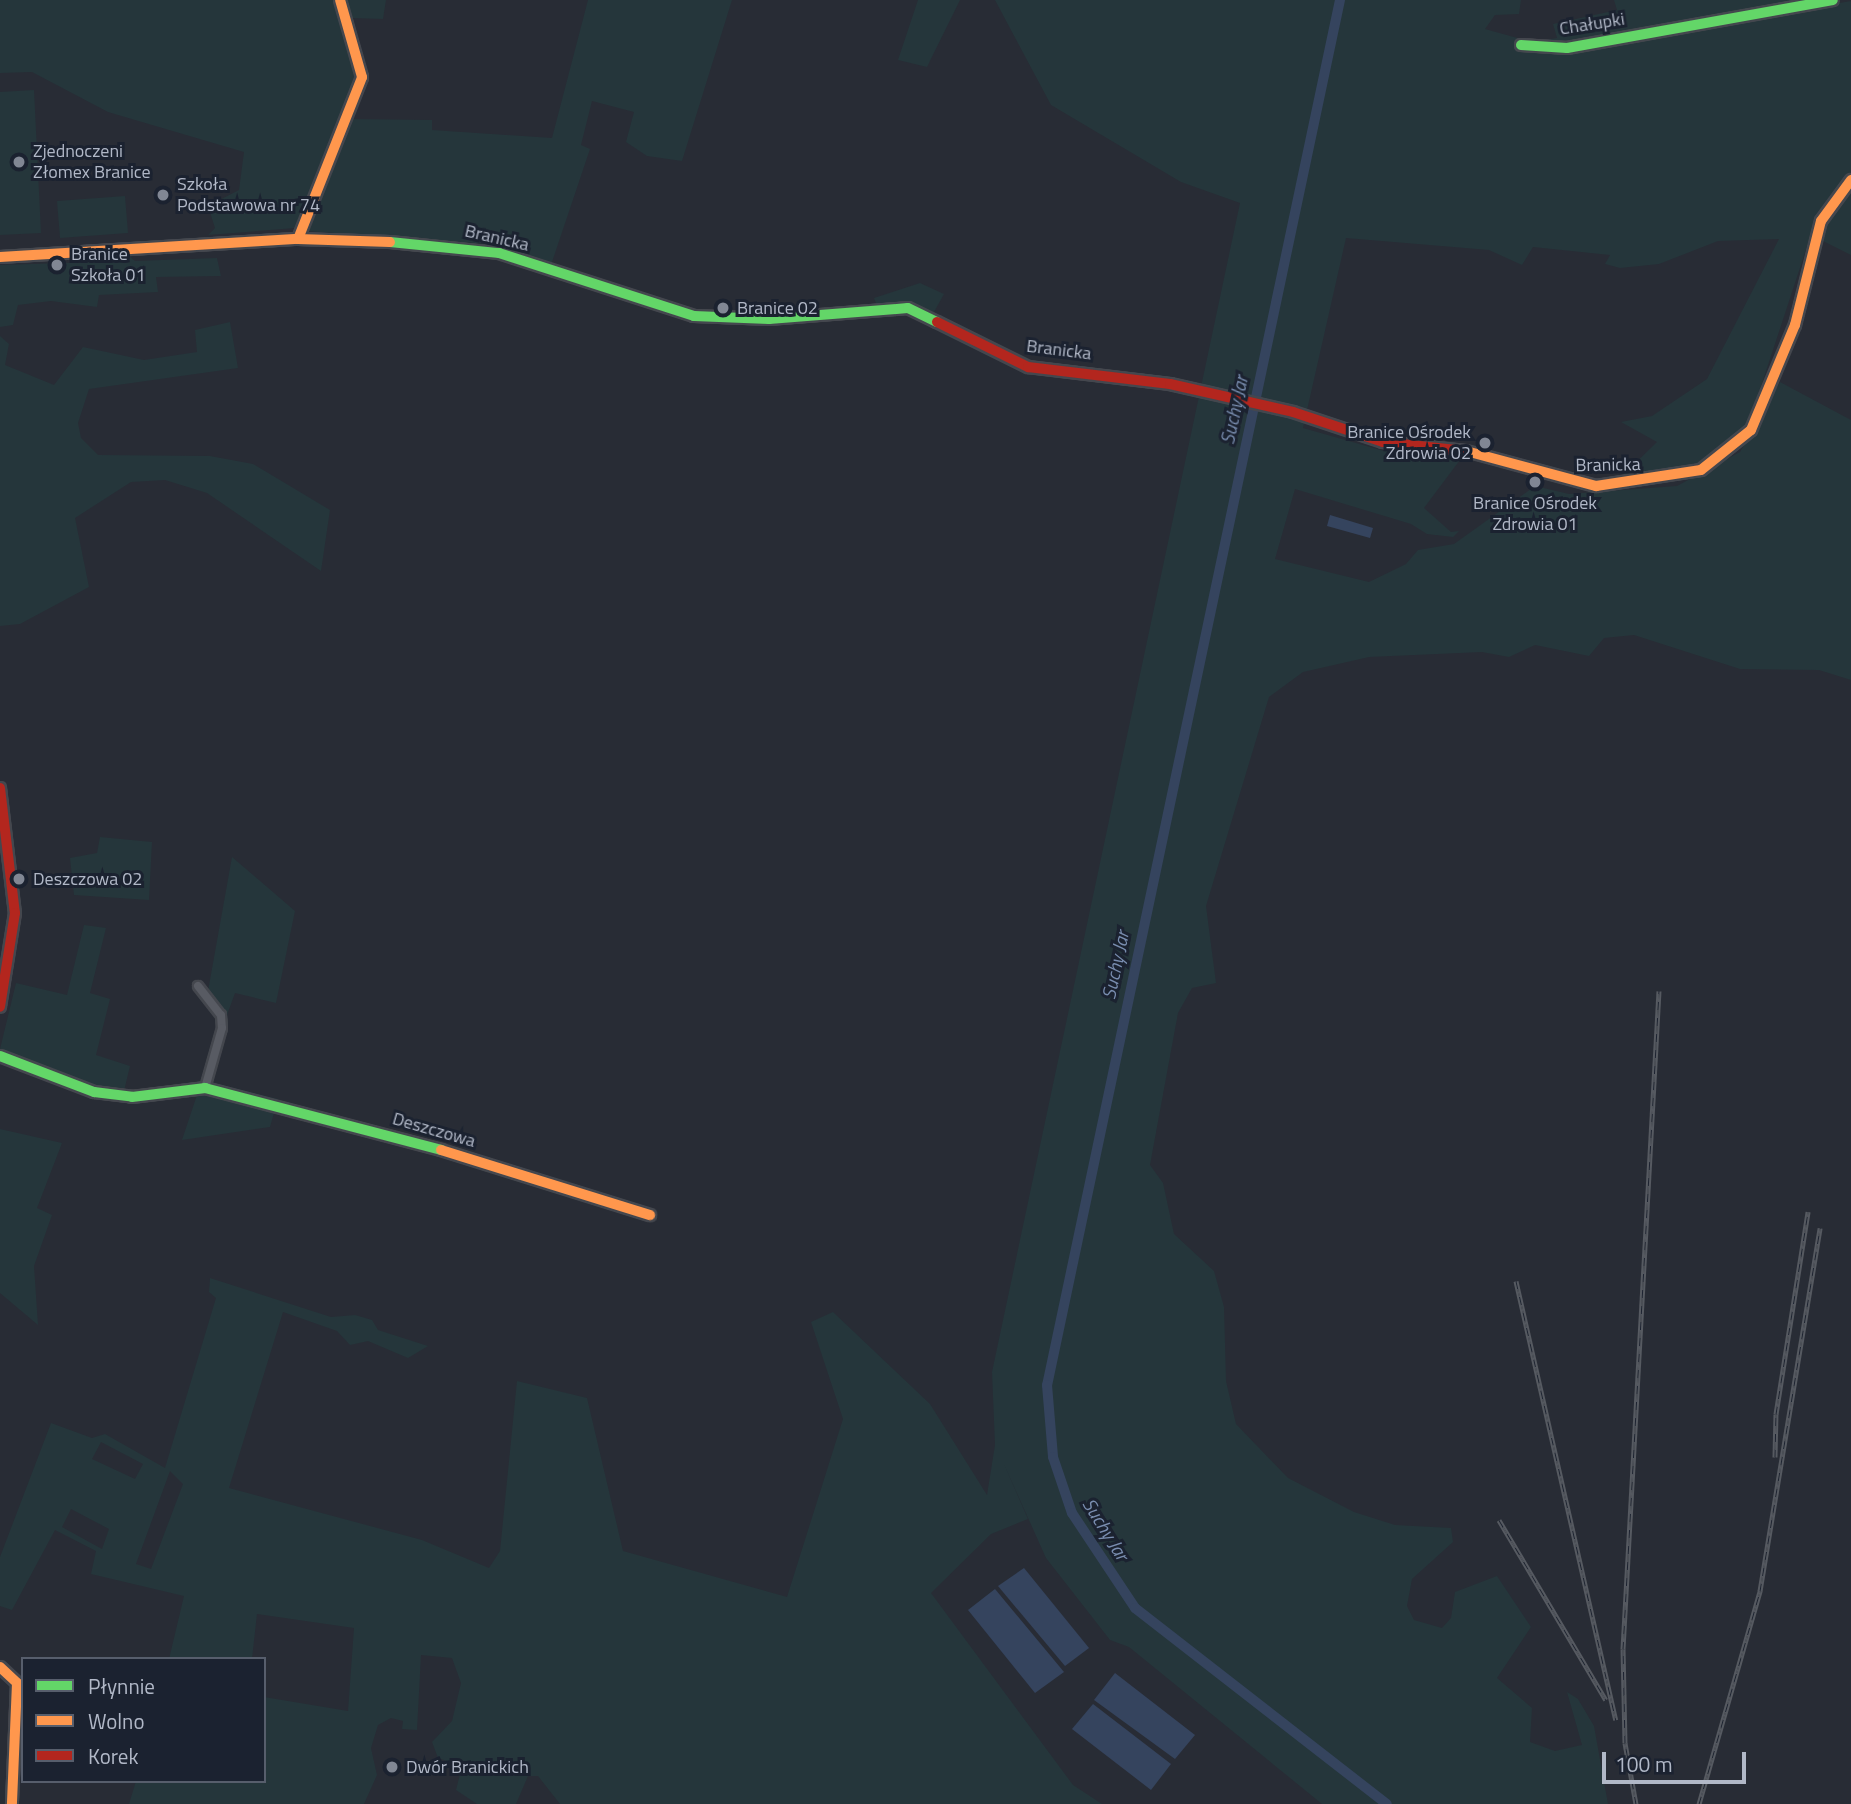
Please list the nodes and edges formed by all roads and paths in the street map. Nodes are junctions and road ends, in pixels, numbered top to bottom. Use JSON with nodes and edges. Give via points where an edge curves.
{"nodes":[{"id":1,"x":340,"y":0,"type":"edge"},
{"id":2,"x":1833,"y":0,"type":"edge"},
{"id":3,"x":1521,"y":45,"type":"dead end"},
{"id":4,"x":1851,"y":180,"type":"edge"},
{"id":5,"x":298,"y":239,"type":"junction"},
{"id":6,"x":0,"y":257,"type":"edge"},
{"id":7,"x":0,"y":788,"type":"edge"},
{"id":8,"x":198,"y":986,"type":"dead end"},
{"id":9,"x":0,"y":1007,"type":"edge"},
{"id":10,"x":0,"y":1056,"type":"edge"},
{"id":11,"x":205,"y":1088,"type":"junction"},
{"id":12,"x":650,"y":1215,"type":"dead end"},
{"id":13,"x":0,"y":1667,"type":"edge"},
{"id":14,"x":12,"y":1804,"type":"edge"}],
"edges":[{"from":1,"to":5,"type":"street","via":[[362,77]]},
{"from":2,"to":3,"type":"street","name":"Chałupki","via":[[1567,48]]},
{"from":4,"to":5,"type":"street","name":"Branicka","via":[[1821,221],[1795,325],[1762,411],[1738,447],[1702,470],[1638,483],[1570,484],[1472,452],[1382,442],[1293,412],[1133,376],[1028,367],[908,309],[705,318],[642,303],[484,249]]},
{"from":5,"to":6,"type":"street","name":"Branicka"},
{"from":7,"to":9,"type":"street","via":[[15,913]]},
{"from":8,"to":11,"type":"street","via":[[221,1015],[222,1028]]},
{"from":10,"to":11,"type":"street","name":"Deszczowa","via":[[94,1092],[132,1097]]},
{"from":11,"to":12,"type":"street","name":"Deszczowa","via":[[416,1143]]},
{"from":13,"to":14,"type":"street","via":[[17,1683]]}]}
